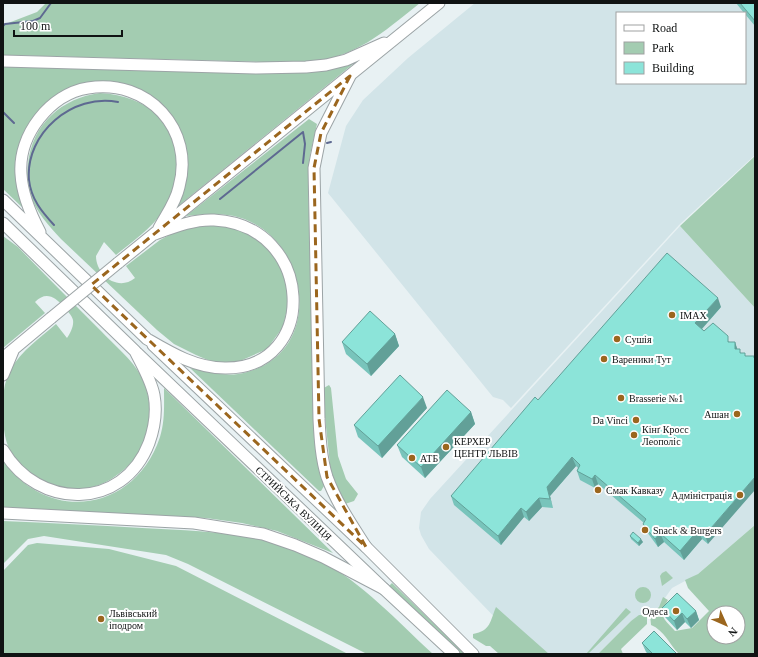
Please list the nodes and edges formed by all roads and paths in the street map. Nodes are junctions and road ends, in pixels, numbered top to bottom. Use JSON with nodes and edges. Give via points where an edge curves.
{"nodes":[{"id":1,"x":439,"y":3,"type":"edge"},
{"id":2,"x":397,"y":37,"type":"junction"},
{"id":3,"x":3,"y":61,"type":"edge"},
{"id":4,"x":350,"y":76,"type":"junction"},
{"id":5,"x":3,"y":200,"type":"edge"},
{"id":6,"x":3,"y":223,"type":"edge"},
{"id":7,"x":3,"y":231,"type":"edge"},
{"id":8,"x":155,"y":234,"type":"junction"},
{"id":9,"x":45,"y":241,"type":"junction"},
{"id":10,"x":31,"y":251,"type":"junction"},
{"id":11,"x":147,"y":339,"type":"junction"},
{"id":12,"x":14,"y":350,"type":"junction"},
{"id":13,"x":135,"y":351,"type":"junction"},
{"id":14,"x":3,"y":355,"type":"edge"},
{"id":15,"x":3,"y":358,"type":"edge"},
{"id":16,"x":3,"y":375,"type":"edge"},
{"id":17,"x":3,"y":450,"type":"edge"},
{"id":18,"x":3,"y":513,"type":"edge"},
{"id":19,"x":366,"y":547,"type":"junction"},
{"id":20,"x":384,"y":589,"type":"junction"},
{"id":21,"x":454,"y":654,"type":"edge"},
{"id":22,"x":473,"y":654,"type":"edge"}],
"edges":[{"from":1,"to":2,"type":"main road"},
{"from":2,"to":3,"type":"main road","via":[[346,60],[306,67]]},
{"from":2,"to":4,"type":"main road"},
{"from":4,"to":8,"type":"main road"},
{"from":4,"to":19,"type":"main road","via":[[321,133],[314,168],[319,419],[320,444],[327,477],[340,505]]},
{"from":5,"to":9,"type":"main road"},
{"from":6,"to":10,"type":"main road"},
{"from":7,"to":10,"type":"main road"},
{"from":8,"to":9,"type":"main road","via":[[173,204],[181,182],[182,154],[176,133],[161,111],[141,96],[116,88],[101,87],[75,92],[60,99],[36,122],[28,139],[21,174],[28,203]]},
{"from":8,"to":11,"type":"main road","via":[[180,225],[213,220],[244,226],[258,233],[280,254],[287,266],[294,300],[284,337],[268,355],[242,366],[226,368],[191,362]]},
{"from":8,"to":12,"type":"main road","bridge":true},
{"from":9,"to":11,"type":"main road"},
{"from":10,"to":13,"type":"main road","name":"СТРИЙСЬКА ВУЛИЦЯ"},
{"from":11,"to":19,"type":"main road"},
{"from":12,"to":14,"type":"main road"},
{"from":12,"to":15,"type":"main road"},
{"from":12,"to":16,"type":"main road"},
{"from":13,"to":17,"type":"main road","via":[[154,396],[155,417],[146,449],[130,473],[118,482],[94,493],[79,495],[49,491],[34,484],[25,476]]},
{"from":13,"to":20,"type":"main road","name":"СТРИЙСЬКА ВУЛИЦЯ"},
{"from":18,"to":20,"type":"main road","via":[[194,523],[263,534],[295,544]]},
{"from":19,"to":22,"type":"main road"},
{"from":20,"to":21,"type":"main road","name":"СТРИЙСЬКА ВУЛИЦЯ"}]}
